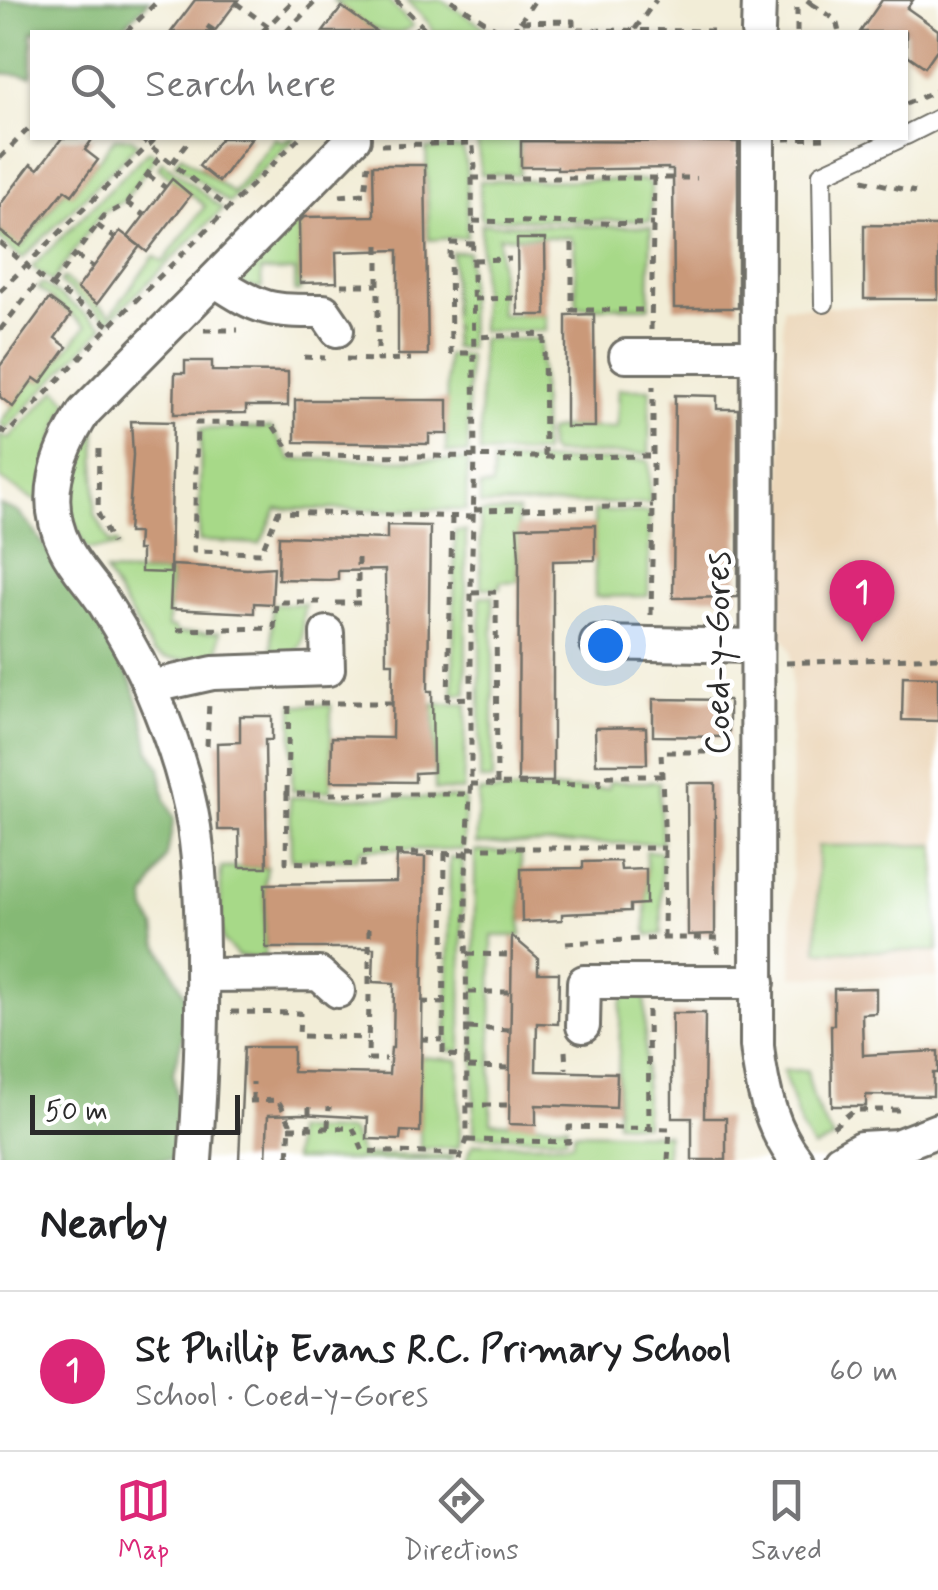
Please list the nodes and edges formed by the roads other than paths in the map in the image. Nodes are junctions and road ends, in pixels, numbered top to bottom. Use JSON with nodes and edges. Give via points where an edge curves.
{"nodes":[{"id":1,"x":759,"y":0,"type":"edge"},
{"id":2,"x":758,"y":30,"type":"edge"},
{"id":3,"x":938,"y":119,"type":"edge"},
{"id":4,"x":908,"y":133,"type":"edge"},
{"id":5,"x":758,"y":140,"type":"edge"},
{"id":6,"x":894,"y":140,"type":"edge"},
{"id":7,"x":364,"y":147,"type":"edge"},
{"id":8,"x":215,"y":280,"type":"junction"},
{"id":9,"x":824,"y":303,"type":"dead end"},
{"id":10,"x":337,"y":330,"type":"dead end"},
{"id":11,"x":638,"y":356,"type":"road end"},
{"id":12,"x":758,"y":356,"type":"junction"},
{"id":13,"x":327,"y":634,"type":"dead end"},
{"id":14,"x":598,"y":644,"type":"dead end"},
{"id":15,"x":757,"y":654,"type":"junction"},
{"id":16,"x":150,"y":687,"type":"junction"},
{"id":17,"x":202,"y":976,"type":"junction"},
{"id":18,"x":758,"y":982,"type":"junction"},
{"id":19,"x":338,"y":991,"type":"dead end"},
{"id":20,"x":583,"y":1026,"type":"dead end"},
{"id":21,"x":938,"y":1130,"type":"edge"},
{"id":22,"x":836,"y":1144,"type":"edge"},
{"id":23,"x":195,"y":1160,"type":"edge"},
{"id":24,"x":796,"y":1160,"type":"edge"}],
"edges":[{"from":1,"to":2,"type":"street"},
{"from":3,"to":4,"type":"lane"},
{"from":5,"to":12,"type":"street","name":"Coed-y-Gores"},
{"from":6,"to":9,"type":"lane","via":[[822,174]]},
{"from":7,"to":8,"type":"street"},
{"from":8,"to":10,"type":"street","via":[[270,310],[324,312]]},
{"from":8,"to":16,"type":"street","via":[[84,412],[55,470],[55,519],[64,545]]},
{"from":11,"to":12,"type":"street"},
{"from":12,"to":15,"type":"street","name":"Coed-y-Gores"},
{"from":13,"to":16,"type":"street","via":[[328,669],[212,673]]},
{"from":14,"to":15,"type":"street"},
{"from":15,"to":18,"type":"street","name":"Coed-y-Gores"},
{"from":16,"to":17,"type":"street","via":[[194,824]]},
{"from":17,"to":19,"type":"street","via":[[319,974]]},
{"from":17,"to":23,"type":"street"},
{"from":18,"to":20,"type":"street","via":[[584,982]]},
{"from":18,"to":24,"type":"street","name":"Coed-y-Gores","via":[[759,1071]]},
{"from":21,"to":22,"type":"street","via":[[898,1146]]}]}
